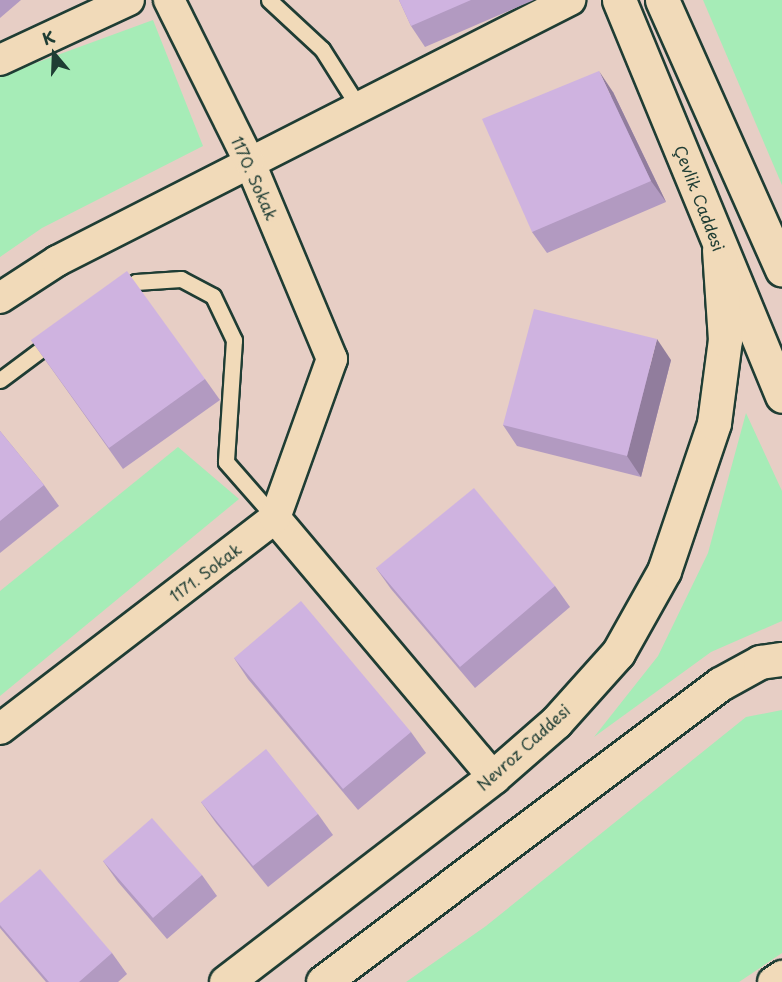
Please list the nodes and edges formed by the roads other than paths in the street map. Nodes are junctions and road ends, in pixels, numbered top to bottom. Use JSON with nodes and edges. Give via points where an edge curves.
{"nodes":[{"id":1,"x":129,"y":0,"type":"edge"},
{"id":2,"x":169,"y":0,"type":"edge"},
{"id":3,"x":269,"y":0,"type":"edge"},
{"id":4,"x":570,"y":0,"type":"edge"},
{"id":5,"x":619,"y":0,"type":"edge"},
{"id":6,"x":663,"y":0,"type":"edge"},
{"id":7,"x":0,"y":60,"type":"edge"},
{"id":8,"x":358,"y":106,"type":"junction"},
{"id":9,"x":249,"y":161,"type":"junction"},
{"id":10,"x":719,"y":250,"type":"junction"},
{"id":11,"x":782,"y":270,"type":"edge"},
{"id":12,"x":0,"y":298,"type":"edge"},
{"id":13,"x":107,"y":302,"type":"edge"},
{"id":14,"x":70,"y":329,"type":"edge"},
{"id":15,"x":0,"y":380,"type":"edge"},
{"id":16,"x":782,"y":396,"type":"edge"},
{"id":17,"x":275,"y":518,"type":"junction"},
{"id":18,"x":782,"y":659,"type":"edge"},
{"id":19,"x":0,"y":729,"type":"edge"},
{"id":20,"x":493,"y":777,"type":"junction"},
{"id":21,"x":782,"y":976,"type":"edge"},
{"id":22,"x":226,"y":982,"type":"edge"},
{"id":23,"x":323,"y":982,"type":"edge"},
{"id":24,"x":773,"y":982,"type":"edge"}],
"edges":[{"from":1,"to":7,"type":"street"},
{"from":2,"to":9,"type":"street","name":"1170. Sokak"},
{"from":3,"to":8,"type":"lane","via":[[322,49]]},
{"from":4,"to":8,"type":"street"},
{"from":5,"to":10,"type":"main road","name":"Çevlik Caddesi"},
{"from":6,"to":11,"type":"main road"},
{"from":8,"to":9,"type":"street"},
{"from":9,"to":12,"type":"street","via":[[57,261]]},
{"from":9,"to":17,"type":"street","name":"1170. Sokak","via":[[332,359]]},
{"from":10,"to":16,"type":"main road","name":"Çevlik Caddesi"},
{"from":10,"to":20,"type":"main road","name":"Nevroz Caddesi","via":[[725,340],[714,423],[664,571],[618,652],[556,722]]},
{"from":13,"to":17,"type":"lane","via":[[136,282],[181,279],[213,296],[234,340],[226,462]]},
{"from":14,"to":15,"type":"lane"},
{"from":17,"to":19,"type":"street","name":"1171. Sokak"},
{"from":17,"to":20,"type":"street"},
{"from":18,"to":23,"type":"main road","via":[[760,662],[720,684]]},
{"from":20,"to":22,"type":"main road","name":"Nevroz Caddesi"},
{"from":21,"to":24,"type":"street"}]}
